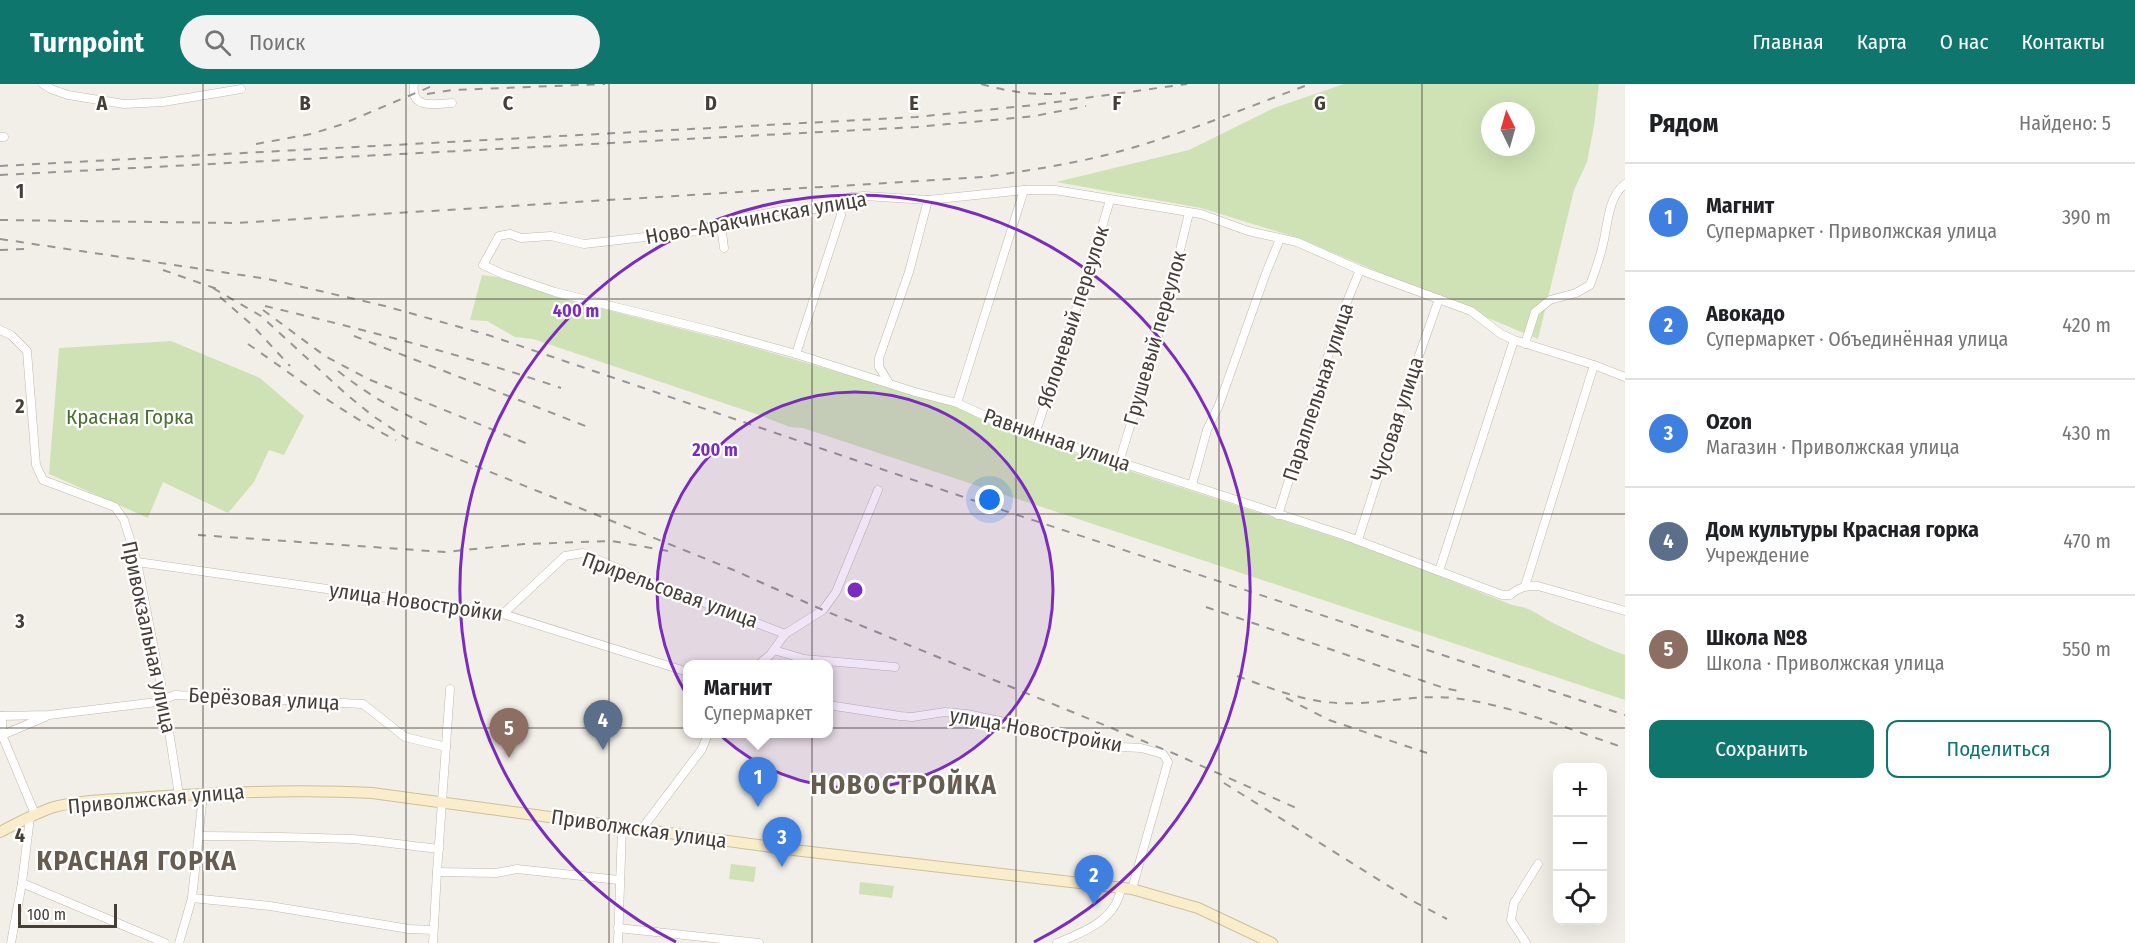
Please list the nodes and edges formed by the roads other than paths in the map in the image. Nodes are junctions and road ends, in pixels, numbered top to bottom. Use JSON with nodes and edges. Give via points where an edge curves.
{"nodes":[{"id":1,"x":43,"y":84,"type":"edge"},
{"id":2,"x":414,"y":84,"type":"edge"},
{"id":3,"x":241,"y":89,"type":"dead end"},
{"id":4,"x":452,"y":103,"type":"dead end"},
{"id":5,"x":1625,"y":184,"type":"edge"},
{"id":6,"x":1024,"y":190,"type":"junction"},
{"id":7,"x":928,"y":200,"type":"junction"},
{"id":8,"x":1110,"y":200,"type":"junction"},
{"id":9,"x":836,"y":203,"type":"junction"},
{"id":10,"x":1189,"y":213,"type":"junction"},
{"id":11,"x":721,"y":225,"type":"junction"},
{"id":12,"x":1280,"y":238,"type":"junction"},
{"id":13,"x":724,"y":248,"type":"dead end"},
{"id":14,"x":483,"y":264,"type":"joint"},
{"id":15,"x":1360,"y":270,"type":"junction"},
{"id":16,"x":1439,"y":299,"type":"junction"},
{"id":17,"x":0,"y":330,"type":"edge"},
{"id":18,"x":1514,"y":340,"type":"junction"},
{"id":19,"x":1525,"y":344,"type":"junction"},
{"id":20,"x":796,"y":354,"type":"junction"},
{"id":21,"x":1594,"y":365,"type":"junction"},
{"id":22,"x":1625,"y":376,"type":"edge"},
{"id":23,"x":889,"y":383,"type":"junction"},
{"id":24,"x":957,"y":403,"type":"junction"},
{"id":25,"x":1035,"y":434,"type":"junction"},
{"id":26,"x":1119,"y":462,"type":"junction"},
{"id":27,"x":1192,"y":485,"type":"junction"},
{"id":28,"x":878,"y":490,"type":"dead end"},
{"id":29,"x":1278,"y":515,"type":"junction"},
{"id":30,"x":1358,"y":540,"type":"junction"},
{"id":31,"x":137,"y":562,"type":"junction"},
{"id":32,"x":1439,"y":571,"type":"junction"},
{"id":33,"x":1525,"y":586,"type":"junction"},
{"id":34,"x":1625,"y":611,"type":"edge"},
{"id":35,"x":503,"y":614,"type":"junction"},
{"id":36,"x":785,"y":634,"type":"junction"},
{"id":37,"x":774,"y":650,"type":"junction"},
{"id":38,"x":763,"y":660,"type":"edge"},
{"id":39,"x":815,"y":660,"type":"edge"},
{"id":40,"x":833,"y":662,"type":"edge"},
{"id":41,"x":895,"y":667,"type":"dead end"},
{"id":42,"x":683,"y":671,"type":"edge"},
{"id":43,"x":450,"y":689,"type":"dead end"},
{"id":44,"x":164,"y":700,"type":"junction"},
{"id":45,"x":833,"y":706,"type":"edge"},
{"id":46,"x":49,"y":715,"type":"junction"},
{"id":47,"x":1,"y":716,"type":"edge"},
{"id":48,"x":1,"y":736,"type":"edge"},
{"id":49,"x":706,"y":738,"type":"edge"},
{"id":50,"x":446,"y":747,"type":"junction"},
{"id":51,"x":203,"y":794,"type":"junction"},
{"id":52,"x":179,"y":795,"type":"junction"},
{"id":53,"x":442,"y":802,"type":"junction"},
{"id":54,"x":33,"y":816,"type":"junction"},
{"id":55,"x":622,"y":828,"type":"junction"},
{"id":56,"x":640,"y":830,"type":"junction"},
{"id":57,"x":0,"y":832,"type":"edge"},
{"id":58,"x":199,"y":836,"type":"junction"},
{"id":59,"x":438,"y":849,"type":"junction"},
{"id":60,"x":1538,"y":864,"type":"dead end"},
{"id":61,"x":436,"y":872,"type":"junction"},
{"id":62,"x":620,"y":880,"type":"junction"},
{"id":63,"x":22,"y":883,"type":"junction"},
{"id":64,"x":1127,"y":888,"type":"junction"},
{"id":65,"x":192,"y":898,"type":"junction"},
{"id":66,"x":618,"y":928,"type":"junction"},
{"id":67,"x":433,"y":930,"type":"junction"},
{"id":68,"x":1074,"y":940,"type":"edge"},
{"id":69,"x":11,"y":943,"type":"edge"},
{"id":70,"x":165,"y":943,"type":"edge"},
{"id":71,"x":179,"y":943,"type":"edge"},
{"id":72,"x":433,"y":943,"type":"edge"},
{"id":73,"x":618,"y":943,"type":"edge"},
{"id":74,"x":759,"y":943,"type":"edge"},
{"id":75,"x":1057,"y":943,"type":"edge"},
{"id":76,"x":1272,"y":943,"type":"edge"},
{"id":77,"x":1526,"y":943,"type":"edge"}],
"edges":[{"from":1,"to":3,"type":"street","via":[[68,95],[124,104]]},
{"from":2,"to":4,"type":"street","via":[[413,94],[418,102]]},
{"from":5,"to":19,"type":"street","via":[[1612,203],[1590,285],[1550,300],[1535,312]]},
{"from":6,"to":7,"type":"street","name":"Ново-Аракчинская улица"},
{"from":6,"to":8,"type":"street","name":"Ново-Аракчинская улица","via":[[1055,190]]},
{"from":6,"to":24,"type":"street"},
{"from":7,"to":9,"type":"street","name":"Ново-Аракчинская улица","via":[[864,196]]},
{"from":7,"to":23,"type":"street","via":[[909,272],[879,358],[879,367]]},
{"from":8,"to":10,"type":"street","name":"Ново-Аракчинская улица"},
{"from":8,"to":25,"type":"street","name":"Яблоневый переулок"},
{"from":9,"to":11,"type":"street","name":"Ново-Аракчинская улица","via":[[818,209],[784,210],[736,219]]},
{"from":9,"to":20,"type":"street","via":[[841,215]]},
{"from":10,"to":12,"type":"street","name":"Ново-Аракчинская улица"},
{"from":10,"to":26,"type":"street","name":"Грушевый переулок","via":[[1163,320]]},
{"from":11,"to":13,"type":"street"},
{"from":11,"to":14,"type":"street","name":"Ново-Аракчинская улица","via":[[687,233],[584,244],[551,236],[521,238],[504,234]]},
{"from":12,"to":15,"type":"street","name":"Ново-Аракчинская улица"},
{"from":12,"to":27,"type":"street","via":[[1208,430]]},
{"from":14,"to":20,"type":"street","name":"Равнинная улица","via":[[555,292]]},
{"from":15,"to":16,"type":"street","name":"Ново-Аракчинская улица"},
{"from":15,"to":29,"type":"street","name":"Параллельная улица","via":[[1339,321]]},
{"from":16,"to":18,"type":"street","name":"Ново-Аракчинская улица","via":[[1471,312]]},
{"from":16,"to":30,"type":"street","name":"Чусовая улица"},
{"from":17,"to":31,"type":"street","name":"Привокзальная улица","via":[[27,351],[36,465],[43,480],[115,507],[124,520]]},
{"from":18,"to":19,"type":"street","name":"Ново-Аракчинская улица"},
{"from":18,"to":32,"type":"street"},
{"from":19,"to":21,"type":"street","name":"Ново-Аракчинская улица"},
{"from":20,"to":23,"type":"street","name":"Равнинная улица"},
{"from":21,"to":22,"type":"street","name":"Ново-Аракчинская улица"},
{"from":21,"to":33,"type":"street"},
{"from":23,"to":24,"type":"street","name":"Равнинная улица"},
{"from":24,"to":25,"type":"street","name":"Равнинная улица"},
{"from":25,"to":26,"type":"street","name":"Равнинная улица"},
{"from":26,"to":27,"type":"street","name":"Равнинная улица"},
{"from":27,"to":29,"type":"street","name":"Равнинная улица"},
{"from":28,"to":36,"type":"street","via":[[836,592],[823,610]]},
{"from":29,"to":30,"type":"street","name":"Равнинная улица"},
{"from":30,"to":32,"type":"street","name":"Равнинная улица"},
{"from":31,"to":35,"type":"street","name":"улица Новостройки"},
{"from":31,"to":44,"type":"street","name":"Привокзальная улица"},
{"from":32,"to":33,"type":"street","name":"Равнинная улица","via":[[1502,595]]},
{"from":33,"to":34,"type":"street","name":"Равнинная улица","via":[[1538,586]]},
{"from":35,"to":36,"type":"street","name":"Прирельсовая улица","via":[[565,556],[583,553]]},
{"from":35,"to":42,"type":"street","name":"улица Новостройки"},
{"from":36,"to":37,"type":"street"},
{"from":37,"to":38,"type":"street"},
{"from":37,"to":39,"type":"street","name":"Прирельсовая улица"},
{"from":40,"to":41,"type":"street","name":"Прирельсовая улица"},
{"from":43,"to":50,"type":"street"},
{"from":44,"to":46,"type":"street","name":"Берёзовая улица"},
{"from":44,"to":50,"type":"street","name":"Берёзовая улица","via":[[175,695],[363,704],[405,737]]},
{"from":44,"to":52,"type":"street","name":"Привокзальная улица"},
{"from":45,"to":64,"type":"street","name":"улица Новостройки","via":[[912,717],[945,712],[967,714],[1163,754],[1168,762]]},
{"from":46,"to":47,"type":"street","name":"Берёзовая улица"},
{"from":46,"to":48,"type":"street"},
{"from":47,"to":48,"type":"street"},
{"from":48,"to":54,"type":"street"},
{"from":49,"to":56,"type":"street"},
{"from":50,"to":53,"type":"street"},
{"from":51,"to":52,"type":"main road","name":"Приволжская улица"},
{"from":51,"to":53,"type":"main road","name":"Приволжская улица","via":[[318,790]]},
{"from":51,"to":58,"type":"street"},
{"from":52,"to":54,"type":"main road","name":"Приволжская улица","via":[[67,804]]},
{"from":53,"to":55,"type":"main road","name":"Приволжская улица"},
{"from":53,"to":59,"type":"street"},
{"from":54,"to":57,"type":"main road","name":"Приволжская улица"},
{"from":54,"to":63,"type":"street"},
{"from":55,"to":56,"type":"main road","name":"Приволжская улица"},
{"from":55,"to":62,"type":"street"},
{"from":56,"to":64,"type":"main road","name":"Приволжская улица"},
{"from":58,"to":59,"type":"street","via":[[352,839]]},
{"from":58,"to":65,"type":"street"},
{"from":59,"to":61,"type":"street"},
{"from":60,"to":77,"type":"street","via":[[1514,903],[1511,920]]},
{"from":61,"to":62,"type":"street","via":[[496,873],[517,869]]},
{"from":61,"to":67,"type":"street"},
{"from":62,"to":66,"type":"street"},
{"from":63,"to":69,"type":"street"},
{"from":63,"to":70,"type":"street"},
{"from":64,"to":68,"type":"street","via":[[1104,920]]},
{"from":64,"to":76,"type":"main road","name":"Приволжская улица","via":[[1198,908]]},
{"from":65,"to":67,"type":"street"},
{"from":65,"to":71,"type":"street"},
{"from":66,"to":73,"type":"street"},
{"from":66,"to":74,"type":"street"},
{"from":67,"to":72,"type":"street"},
{"from":68,"to":75,"type":"street"}]}
